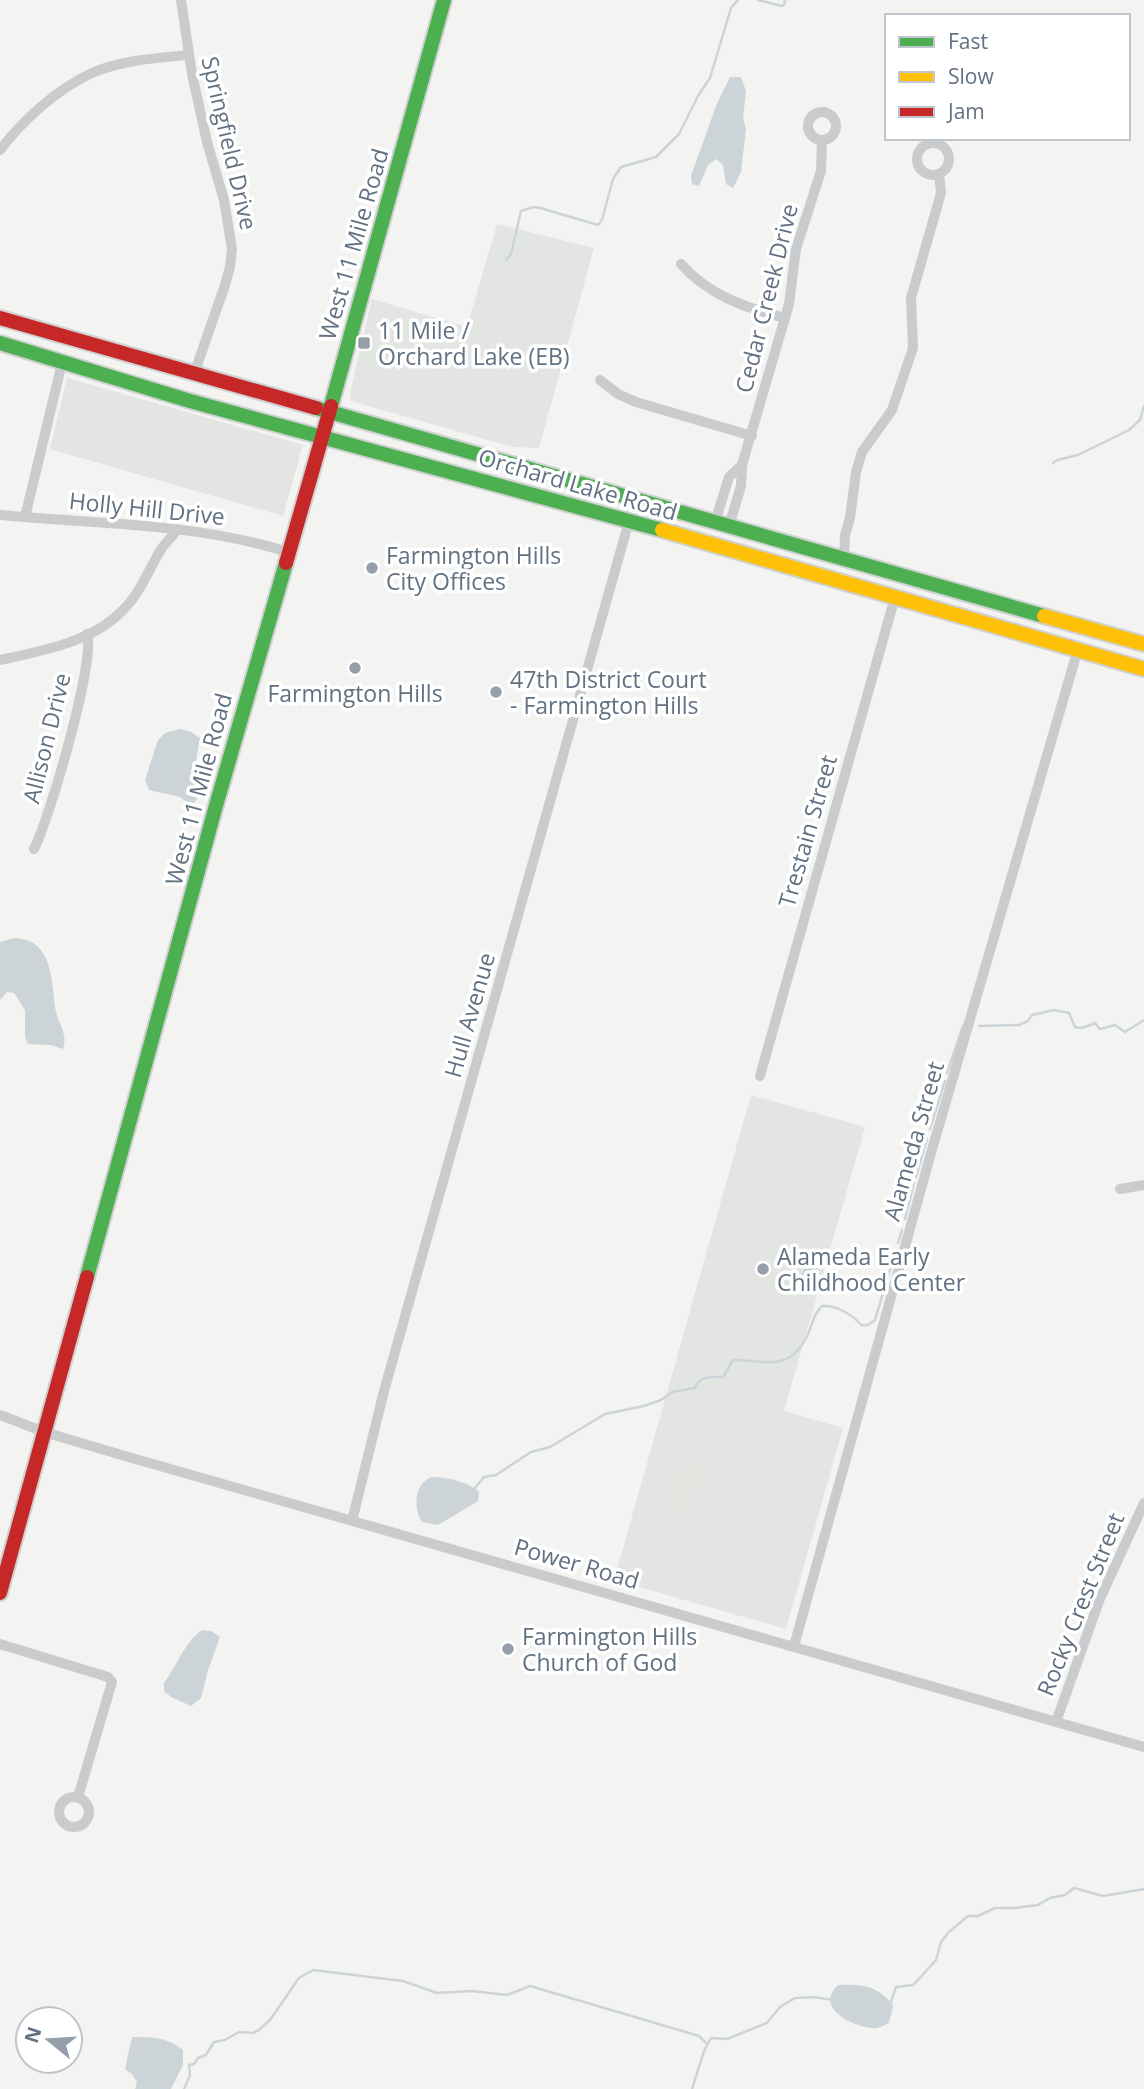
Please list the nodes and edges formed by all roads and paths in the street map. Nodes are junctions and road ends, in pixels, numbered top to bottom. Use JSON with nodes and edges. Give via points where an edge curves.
{"nodes":[{"id":1,"x":181,"y":0,"type":"edge"},
{"id":2,"x":444,"y":0,"type":"edge"},
{"id":3,"x":189,"y":55,"type":"junction"},
{"id":4,"x":822,"y":140,"type":"dead end"},
{"id":5,"x":0,"y":150,"type":"edge"},
{"id":6,"x":939,"y":174,"type":"dead end"},
{"id":7,"x":681,"y":264,"type":"dead end"},
{"id":8,"x":0,"y":318,"type":"edge"},
{"id":9,"x":785,"y":318,"type":"junction"},
{"id":10,"x":22,"y":325,"type":"junction"},
{"id":11,"x":70,"y":339,"type":"junction"},
{"id":12,"x":0,"y":343,"type":"edge"},
{"id":13,"x":62,"y":363,"type":"junction"},
{"id":14,"x":194,"y":374,"type":"junction"},
{"id":15,"x":600,"y":380,"type":"dead end"},
{"id":16,"x":299,"y":402,"type":"junction"},
{"id":17,"x":330,"y":411,"type":"junction"},
{"id":18,"x":372,"y":423,"type":"junction"},
{"id":19,"x":279,"y":425,"type":"junction"},
{"id":20,"x":752,"y":436,"type":"junction"},
{"id":21,"x":321,"y":437,"type":"junction"},
{"id":22,"x":354,"y":445,"type":"junction"},
{"id":23,"x":557,"y":477,"type":"junction"},
{"id":24,"x":580,"y":483,"type":"junction"},
{"id":25,"x":540,"y":497,"type":"junction"},
{"id":26,"x":573,"y":506,"type":"junction"},
{"id":27,"x":0,"y":515,"type":"edge"},
{"id":28,"x":25,"y":517,"type":"junction"},
{"id":29,"x":629,"y":521,"type":"junction"},
{"id":30,"x":728,"y":525,"type":"junction"},
{"id":31,"x":177,"y":530,"type":"junction"},
{"id":32,"x":288,"y":552,"type":"junction"},
{"id":33,"x":844,"y":558,"type":"junction"},
{"id":34,"x":826,"y":578,"type":"junction"},
{"id":35,"x":895,"y":597,"type":"junction"},
{"id":36,"x":949,"y":612,"type":"junction"},
{"id":37,"x":1061,"y":620,"type":"junction"},
{"id":38,"x":87,"y":634,"type":"junction"},
{"id":39,"x":1144,"y":644,"type":"edge"},
{"id":40,"x":1078,"y":649,"type":"junction"},
{"id":41,"x":0,"y":660,"type":"edge"},
{"id":42,"x":1144,"y":669,"type":"edge"},
{"id":43,"x":34,"y":849,"type":"dead end"},
{"id":44,"x":760,"y":1076,"type":"dead end"},
{"id":45,"x":1144,"y":1185,"type":"edge"},
{"id":46,"x":1120,"y":1189,"type":"dead end"},
{"id":47,"x":0,"y":1415,"type":"edge"},
{"id":48,"x":44,"y":1432,"type":"junction"},
{"id":49,"x":1144,"y":1503,"type":"edge"},
{"id":50,"x":352,"y":1521,"type":"junction"},
{"id":51,"x":1140,"y":1527,"type":"edge"},
{"id":52,"x":0,"y":1592,"type":"edge"},
{"id":53,"x":0,"y":1644,"type":"edge"},
{"id":54,"x":794,"y":1646,"type":"junction"},
{"id":55,"x":1056,"y":1721,"type":"junction"},
{"id":56,"x":1144,"y":1747,"type":"edge"},
{"id":57,"x":78,"y":1797,"type":"dead end"}],
"edges":[{"from":1,"to":3,"type":"street","name":"Springfield Drive"},
{"from":2,"to":17,"type":"main road","name":"West 11 Mile Road"},
{"from":3,"to":5,"type":"street","via":[[92,74],[63,90]]},
{"from":3,"to":14,"type":"street","name":"Springfield Drive","via":[[232,249],[225,285]]},
{"from":4,"to":9,"type":"street","name":"Cedar Creek Drive","via":[[821,171],[796,249]]},
{"from":6,"to":33,"type":"street","via":[[941,193],[911,298],[913,348],[891,410],[862,452]]},
{"from":7,"to":9,"type":"street","via":[[715,293]]},
{"from":8,"to":10,"type":"main road","name":"Orchard Lake Road"},
{"from":9,"to":20,"type":"street","name":"Cedar Creek Drive"},
{"from":10,"to":11,"type":"main road","name":"Orchard Lake Road"},
{"from":10,"to":12,"type":"main road","via":[[12,342]]},
{"from":11,"to":13,"type":"main road","via":[[61,350]]},
{"from":11,"to":14,"type":"main road","name":"Orchard Lake Road"},
{"from":12,"to":13,"type":"main road","name":"Orchard Lake Road"},
{"from":13,"to":19,"type":"main road","name":"Orchard Lake Road"},
{"from":13,"to":28,"type":"street"},
{"from":14,"to":16,"type":"main road","name":"Orchard Lake Road"},
{"from":15,"to":20,"type":"street","via":[[636,402]]},
{"from":16,"to":17,"type":"main road","name":"Orchard Lake Road"},
{"from":16,"to":19,"type":"main road","via":[[290,422]]},
{"from":17,"to":18,"type":"main road","name":"Orchard Lake Road"},
{"from":17,"to":21,"type":"main road","name":"West 11 Mile Road"},
{"from":18,"to":22,"type":"main road","via":[[358,431]]},
{"from":18,"to":23,"type":"main road","name":"Orchard Lake Road"},
{"from":19,"to":21,"type":"main road","name":"Orchard Lake Road"},
{"from":20,"to":30,"type":"street","name":"Cedar Creek Drive","via":[[742,465],[729,477]]},
{"from":21,"to":22,"type":"main road","name":"Orchard Lake Road"},
{"from":21,"to":32,"type":"main road","name":"West 11 Mile Road"},
{"from":22,"to":25,"type":"main road","name":"Orchard Lake Road"},
{"from":23,"to":24,"type":"main road","name":"Orchard Lake Road"},
{"from":23,"to":25,"type":"main road","via":[[552,491]]},
{"from":24,"to":26,"type":"main road"},
{"from":24,"to":30,"type":"main road","name":"Orchard Lake Road"},
{"from":25,"to":26,"type":"main road","name":"Orchard Lake Road"},
{"from":26,"to":29,"type":"main road","name":"Orchard Lake Road"},
{"from":27,"to":28,"type":"street","name":"Holly Hill Drive"},
{"from":28,"to":31,"type":"street","name":"Holly Hill Drive"},
{"from":29,"to":30,"type":"main road","via":[[629,508],[636,507],[704,526]]},
{"from":29,"to":34,"type":"main road","name":"Orchard Lake Road"},
{"from":29,"to":50,"type":"street","name":"Hull Avenue","via":[[384,1391]]},
{"from":30,"to":33,"type":"main road","name":"Orchard Lake Road"},
{"from":31,"to":32,"type":"street","name":"Holly Hill Drive"},
{"from":31,"to":38,"type":"street","via":[[124,610]]},
{"from":32,"to":48,"type":"main road","name":"West 11 Mile Road"},
{"from":33,"to":34,"type":"main road","via":[[840,572]]},
{"from":33,"to":37,"type":"main road","name":"Orchard Lake Road"},
{"from":34,"to":35,"type":"main road","name":"Orchard Lake Road"},
{"from":35,"to":36,"type":"main road","name":"Orchard Lake Road"},
{"from":35,"to":44,"type":"street","name":"Trestain Street"},
{"from":36,"to":37,"type":"main road","via":[[952,602],[960,599],[1027,618]]},
{"from":36,"to":40,"type":"main road","name":"Orchard Lake Road"},
{"from":37,"to":39,"type":"main road","name":"Orchard Lake Road"},
{"from":38,"to":41,"type":"street"},
{"from":38,"to":43,"type":"street","name":"Allison Drive","via":[[89,653],[73,724],[47,821]]},
{"from":40,"to":42,"type":"main road","name":"Orchard Lake Road"},
{"from":40,"to":54,"type":"street","name":"Alameda Street"},
{"from":45,"to":46,"type":"street"},
{"from":47,"to":48,"type":"street","name":"Power Road"},
{"from":48,"to":50,"type":"street","name":"Power Road"},
{"from":48,"to":52,"type":"main road","name":"West 11 Mile Road"},
{"from":49,"to":51,"type":"street","name":"Rocky Crest Street"},
{"from":50,"to":54,"type":"street","name":"Power Road"},
{"from":51,"to":55,"type":"street","name":"Rocky Crest Street","via":[[1099,1601]]},
{"from":53,"to":57,"type":"street","via":[[112,1682]]},
{"from":54,"to":55,"type":"street","name":"Power Road"},
{"from":55,"to":56,"type":"street","name":"Power Road"}]}
